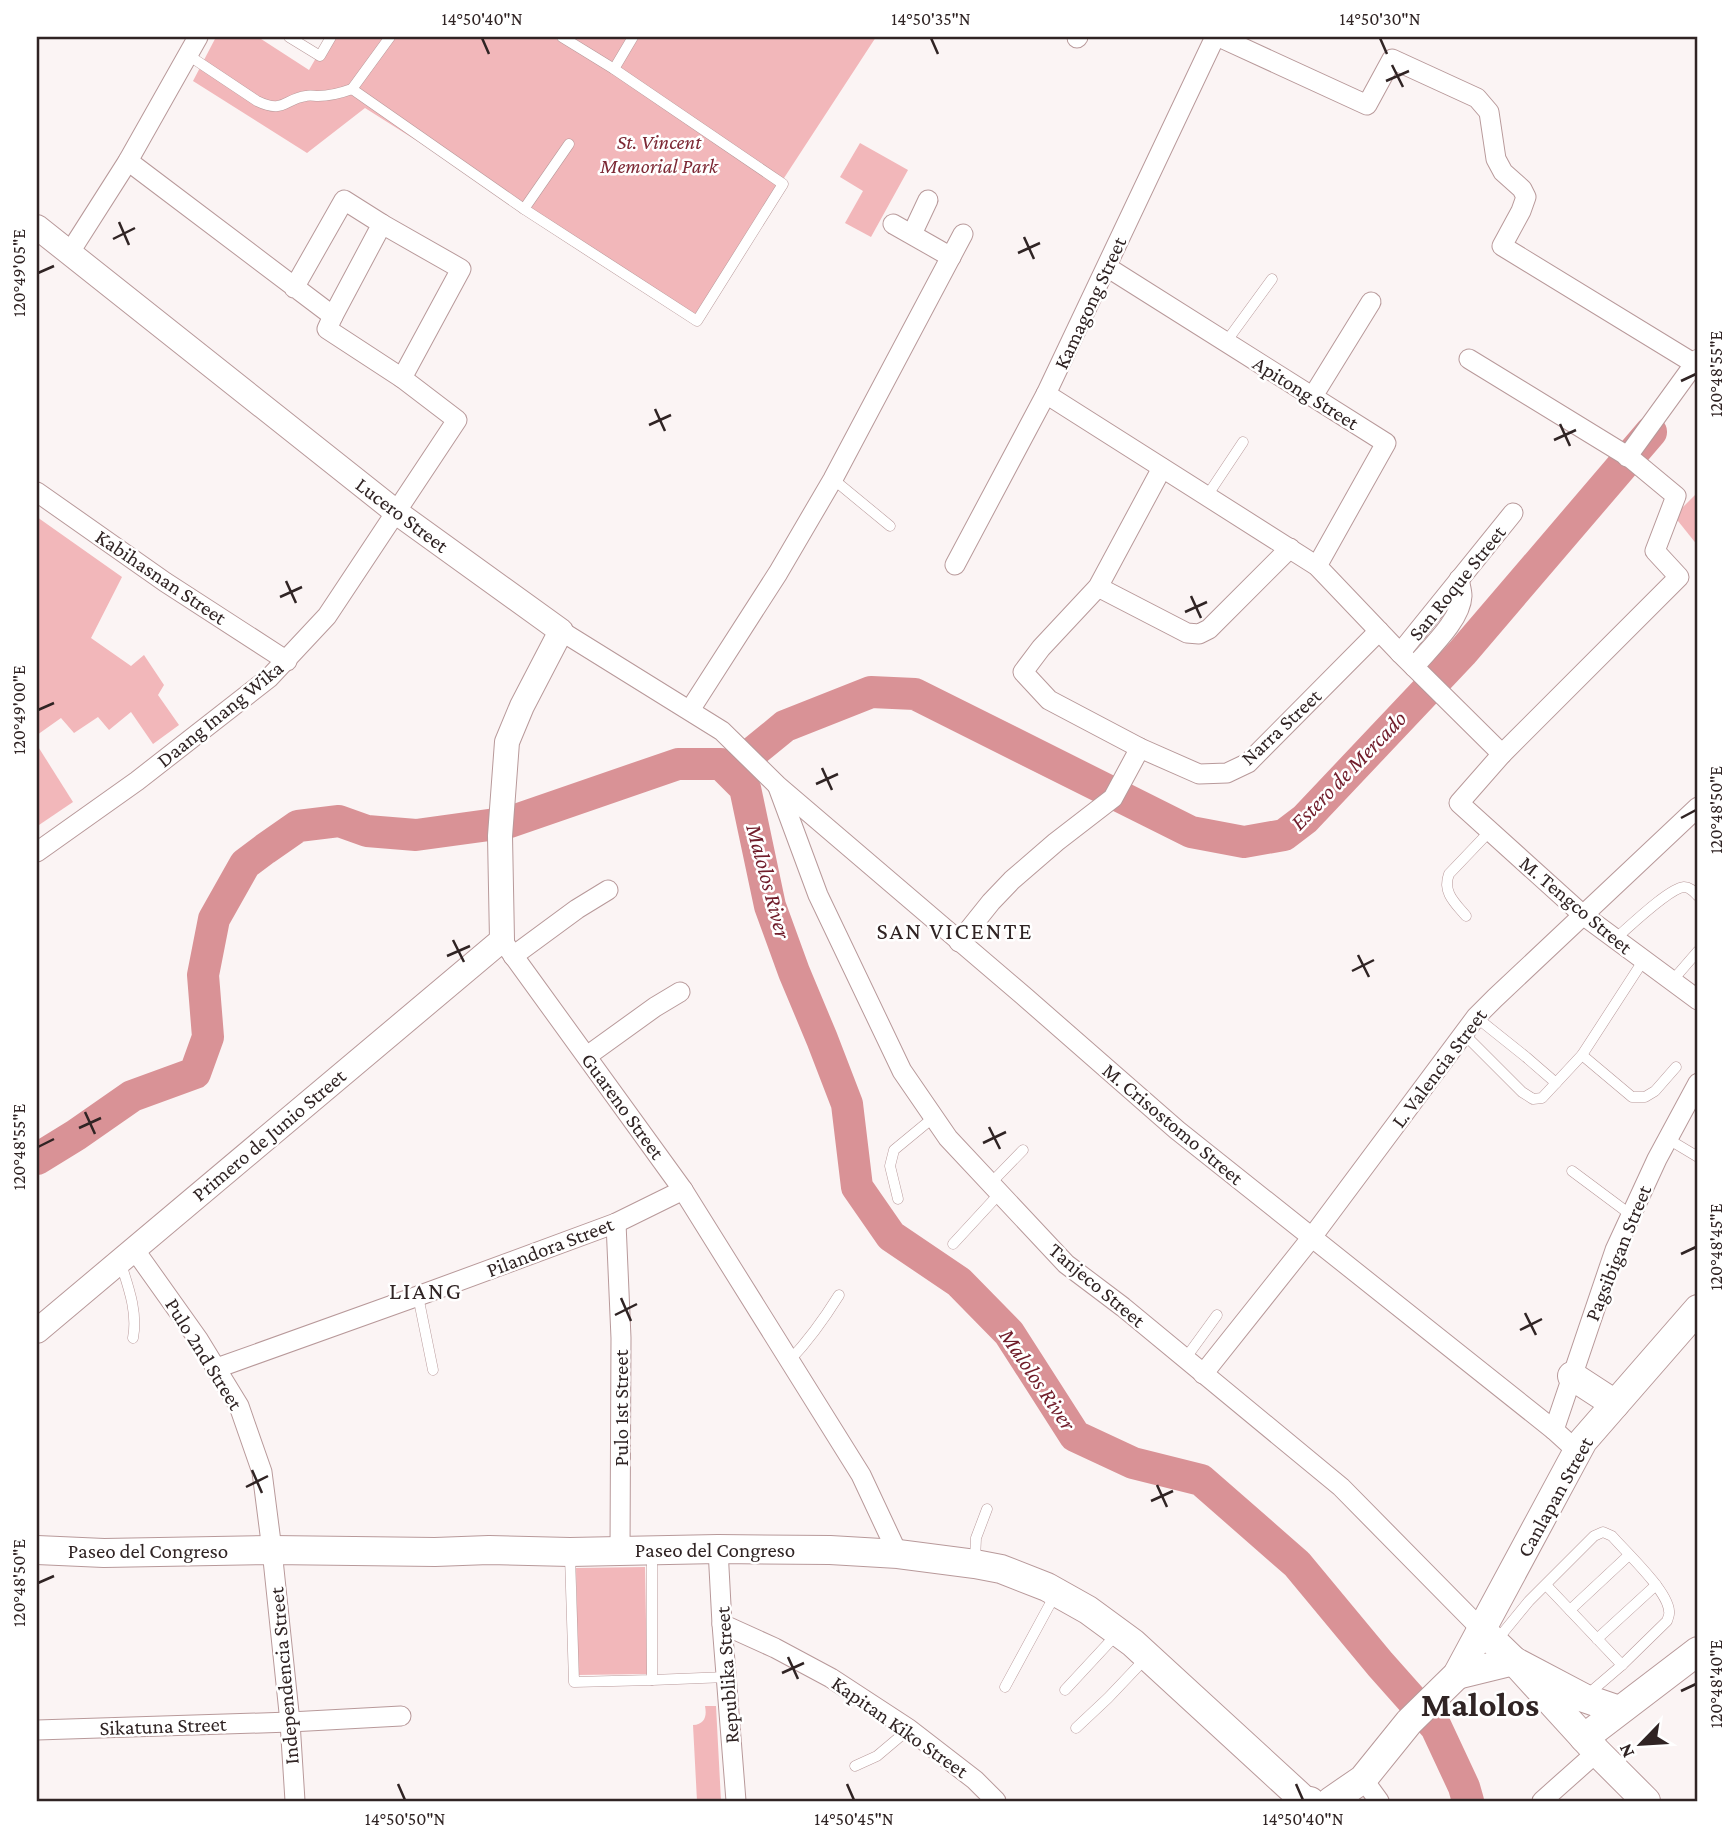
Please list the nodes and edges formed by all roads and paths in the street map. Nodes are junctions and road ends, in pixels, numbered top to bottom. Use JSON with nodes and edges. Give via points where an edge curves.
{"nodes":[{"id":1,"x":198,"y":37,"type":"edge"},
{"id":2,"x":289,"y":37,"type":"edge"},
{"id":3,"x":331,"y":37,"type":"edge"},
{"id":4,"x":390,"y":37,"type":"edge"},
{"id":5,"x":562,"y":37,"type":"edge"},
{"id":6,"x":633,"y":37,"type":"edge"},
{"id":7,"x":1217,"y":37,"type":"edge"},
{"id":8,"x":188,"y":55,"type":"junction"},
{"id":9,"x":614,"y":69,"type":"junction"},
{"id":10,"x":352,"y":89,"type":"junction"},
{"id":11,"x":569,"y":144,"type":"dead end"},
{"id":12,"x":128,"y":161,"type":"junction"},
{"id":13,"x":928,"y":200,"type":"dead end"},
{"id":14,"x":524,"y":209,"type":"junction"},
{"id":15,"x":382,"y":224,"type":"junction"},
{"id":16,"x":894,"y":224,"type":"dead end"},
{"id":17,"x":37,"y":227,"type":"edge"},
{"id":18,"x":912,"y":233,"type":"junction"},
{"id":19,"x":963,"y":234,"type":"dead end"},
{"id":20,"x":69,"y":252,"type":"junction"},
{"id":21,"x":950,"y":257,"type":"junction"},
{"id":22,"x":1107,"y":267,"type":"junction"},
{"id":23,"x":1272,"y":279,"type":"dead end"},
{"id":24,"x":294,"y":288,"type":"junction"},
{"id":25,"x":1371,"y":302,"type":"dead end"},
{"id":26,"x":333,"y":316,"type":"junction"},
{"id":27,"x":1226,"y":342,"type":"junction"},
{"id":28,"x":1469,"y":359,"type":"dead end"},
{"id":29,"x":1697,"y":362,"type":"edge"},
{"id":30,"x":402,"y":378,"type":"junction"},
{"id":31,"x":1046,"y":394,"type":"junction"},
{"id":32,"x":1313,"y":396,"type":"junction"},
{"id":33,"x":1243,"y":442,"type":"dead end"},
{"id":34,"x":1628,"y":457,"type":"junction"},
{"id":35,"x":1162,"y":468,"type":"junction"},
{"id":36,"x":833,"y":479,"type":"junction"},
{"id":37,"x":37,"y":492,"type":"edge"},
{"id":38,"x":1207,"y":496,"type":"junction"},
{"id":39,"x":396,"y":512,"type":"junction"},
{"id":40,"x":1513,"y":513,"type":"dead end"},
{"id":41,"x":890,"y":526,"type":"dead end"},
{"id":42,"x":1290,"y":548,"type":"junction"},
{"id":43,"x":955,"y":565,"type":"dead end"},
{"id":44,"x":1317,"y":566,"type":"junction"},
{"id":45,"x":1460,"y":579,"type":"junction"},
{"id":46,"x":1098,"y":587,"type":"junction"},
{"id":47,"x":561,"y":631,"type":"junction"},
{"id":48,"x":1379,"y":631,"type":"junction"},
{"id":49,"x":1400,"y":653,"type":"junction"},
{"id":50,"x":287,"y":661,"type":"junction"},
{"id":51,"x":1420,"y":672,"type":"junction"},
{"id":52,"x":690,"y":710,"type":"junction"},
{"id":53,"x":1140,"y":748,"type":"junction"},
{"id":54,"x":1502,"y":754,"type":"junction"},
{"id":55,"x":778,"y":786,"type":"junction"},
{"id":56,"x":1698,"y":807,"type":"edge"},
{"id":57,"x":1490,"y":831,"type":"junction"},
{"id":58,"x":37,"y":852,"type":"edge"},
{"id":59,"x":608,"y":890,"type":"dead end"},
{"id":60,"x":1698,"y":896,"type":"edge"},
{"id":61,"x":1583,"y":915,"type":"junction"},
{"id":62,"x":1466,"y":916,"type":"dead end"},
{"id":63,"x":1615,"y":939,"type":"junction"},
{"id":64,"x":959,"y":942,"type":"junction"},
{"id":65,"x":508,"y":948,"type":"junction"},
{"id":66,"x":1698,"y":951,"type":"edge"},
{"id":67,"x":1643,"y":961,"type":"junction"},
{"id":68,"x":1672,"y":981,"type":"junction"},
{"id":69,"x":680,"y":992,"type":"dead end"},
{"id":70,"x":1698,"y":1000,"type":"edge"},
{"id":71,"x":1476,"y":1017,"type":"junction"},
{"id":72,"x":1464,"y":1034,"type":"junction"},
{"id":73,"x":1582,"y":1055,"type":"junction"},
{"id":74,"x":587,"y":1056,"type":"junction"},
{"id":75,"x":1676,"y":1067,"type":"dead end"},
{"id":76,"x":1556,"y":1083,"type":"junction"},
{"id":77,"x":1698,"y":1083,"type":"edge"},
{"id":78,"x":934,"y":1117,"type":"junction"},
{"id":79,"x":1668,"y":1139,"type":"junction"},
{"id":80,"x":1023,"y":1150,"type":"dead end"},
{"id":81,"x":1698,"y":1157,"type":"edge"},
{"id":82,"x":1572,"y":1171,"type":"dead end"},
{"id":83,"x":995,"y":1188,"type":"junction"},
{"id":84,"x":683,"y":1190,"type":"junction"},
{"id":85,"x":898,"y":1199,"type":"dead end"},
{"id":86,"x":1631,"y":1214,"type":"junction"},
{"id":87,"x":616,"y":1223,"type":"junction"},
{"id":88,"x":1312,"y":1237,"type":"junction"},
{"id":89,"x":953,"y":1244,"type":"dead end"},
{"id":90,"x":127,"y":1255,"type":"junction"},
{"id":91,"x":839,"y":1295,"type":"dead end"},
{"id":92,"x":418,"y":1296,"type":"junction"},
{"id":93,"x":1698,"y":1309,"type":"edge"},
{"id":94,"x":1217,"y":1315,"type":"dead end"},
{"id":95,"x":37,"y":1331,"type":"edge"},
{"id":96,"x":133,"y":1338,"type":"dead end"},
{"id":97,"x":1185,"y":1359,"type":"junction"},
{"id":98,"x":790,"y":1360,"type":"junction"},
{"id":99,"x":217,"y":1368,"type":"junction"},
{"id":100,"x":433,"y":1370,"type":"dead end"},
{"id":101,"x":1203,"y":1374,"type":"junction"},
{"id":102,"x":1572,"y":1376,"type":"junction"},
{"id":103,"x":1615,"y":1404,"type":"junction"},
{"id":104,"x":1554,"y":1430,"type":"junction"},
{"id":105,"x":1577,"y":1451,"type":"junction"},
{"id":106,"x":987,"y":1509,"type":"dead end"},
{"id":107,"x":718,"y":1549,"type":"junction"},
{"id":108,"x":37,"y":1550,"type":"edge"},
{"id":109,"x":272,"y":1550,"type":"junction"},
{"id":110,"x":652,"y":1550,"type":"junction"},
{"id":111,"x":620,"y":1551,"type":"junction"},
{"id":112,"x":570,"y":1552,"type":"junction"},
{"id":113,"x":898,"y":1554,"type":"junction"},
{"id":114,"x":1629,"y":1555,"type":"junction"},
{"id":115,"x":975,"y":1564,"type":"junction"},
{"id":116,"x":1546,"y":1585,"type":"junction"},
{"id":117,"x":1656,"y":1585,"type":"junction"},
{"id":118,"x":1057,"y":1592,"type":"junction"},
{"id":119,"x":1570,"y":1610,"type":"junction"},
{"id":120,"x":722,"y":1624,"type":"junction"},
{"id":121,"x":1118,"y":1632,"type":"junction"},
{"id":122,"x":1597,"y":1639,"type":"junction"},
{"id":123,"x":1497,"y":1645,"type":"junction"},
{"id":124,"x":1698,"y":1651,"type":"edge"},
{"id":125,"x":1147,"y":1656,"type":"junction"},
{"id":126,"x":1622,"y":1665,"type":"junction"},
{"id":127,"x":1457,"y":1675,"type":"junction"},
{"id":128,"x":727,"y":1677,"type":"junction"},
{"id":129,"x":652,"y":1680,"type":"junction"},
{"id":130,"x":1005,"y":1687,"type":"dead end"},
{"id":131,"x":1065,"y":1690,"type":"dead end"},
{"id":132,"x":1584,"y":1698,"type":"junction"},
{"id":133,"x":1619,"y":1710,"type":"junction"},
{"id":134,"x":401,"y":1716,"type":"dead end"},
{"id":135,"x":290,"y":1722,"type":"junction"},
{"id":136,"x":1076,"y":1728,"type":"dead end"},
{"id":137,"x":909,"y":1729,"type":"junction"},
{"id":138,"x":37,"y":1730,"type":"edge"},
{"id":139,"x":1591,"y":1745,"type":"junction"},
{"id":140,"x":855,"y":1766,"type":"dead end"},
{"id":141,"x":1363,"y":1779,"type":"junction"},
{"id":142,"x":295,"y":1801,"type":"edge"},
{"id":143,"x":736,"y":1801,"type":"edge"},
{"id":144,"x":996,"y":1801,"type":"edge"},
{"id":145,"x":1310,"y":1801,"type":"edge"},
{"id":146,"x":1331,"y":1801,"type":"edge"},
{"id":147,"x":1379,"y":1801,"type":"edge"},
{"id":148,"x":1542,"y":1801,"type":"edge"},
{"id":149,"x":1646,"y":1801,"type":"edge"}],
"edges":[{"from":1,"to":8,"type":"street"},
{"from":2,"to":3,"type":"lane","via":[[320,56]]},
{"from":4,"to":10,"type":"lane"},
{"from":5,"to":9,"type":"lane"},
{"from":6,"to":9,"type":"lane"},
{"from":7,"to":22,"type":"street","name":"Kamagong Street"},
{"from":7,"to":29,"type":"street","via":[[1367,105],[1392,59],[1477,99],[1489,113],[1496,159],[1526,197],[1502,247]]},
{"from":8,"to":10,"type":"lane","via":[[267,106]]},
{"from":8,"to":12,"type":"street"},
{"from":9,"to":14,"type":"lane","via":[[783,184],[697,321]]},
{"from":10,"to":14,"type":"lane"},
{"from":11,"to":14,"type":"lane"},
{"from":12,"to":20,"type":"street"},
{"from":12,"to":24,"type":"street"},
{"from":13,"to":18,"type":"street"},
{"from":15,"to":24,"type":"street","via":[[344,200]]},
{"from":15,"to":26,"type":"street"},
{"from":15,"to":30,"type":"street","via":[[461,269]]},
{"from":16,"to":18,"type":"street"},
{"from":17,"to":20,"type":"street","name":"Lucero Street"},
{"from":18,"to":21,"type":"street"},
{"from":19,"to":21,"type":"street"},
{"from":20,"to":39,"type":"street","name":"Lucero Street"},
{"from":21,"to":36,"type":"street"},
{"from":22,"to":27,"type":"street","name":"Apitong Street"},
{"from":22,"to":31,"type":"street","name":"Kamagong Street"},
{"from":23,"to":27,"type":"lane"},
{"from":24,"to":26,"type":"street"},
{"from":25,"to":32,"type":"street"},
{"from":26,"to":30,"type":"street","via":[[327,329]]},
{"from":27,"to":32,"type":"street","name":"Apitong Street"},
{"from":28,"to":34,"type":"street"},
{"from":29,"to":34,"type":"street"},
{"from":30,"to":39,"type":"street","name":"Daang Inang Wika","via":[[457,420]]},
{"from":31,"to":35,"type":"street"},
{"from":31,"to":43,"type":"street","name":"Kamagong Street"},
{"from":32,"to":44,"type":"street","name":"Apitong Street","via":[[1386,443]]},
{"from":33,"to":38,"type":"lane"},
{"from":34,"to":54,"type":"street","via":[[1676,496],[1655,551],[1679,577]]},
{"from":35,"to":38,"type":"street"},
{"from":35,"to":46,"type":"street"},
{"from":36,"to":41,"type":"lane"},
{"from":36,"to":52,"type":"street"},
{"from":37,"to":50,"type":"street","name":"Kabihasnan Street"},
{"from":38,"to":42,"type":"street"},
{"from":39,"to":47,"type":"street","name":"Lucero Street"},
{"from":39,"to":50,"type":"street","name":"Daang Inang Wika","via":[[327,617]]},
{"from":40,"to":45,"type":"street","name":"San Roque Street"},
{"from":42,"to":44,"type":"street"},
{"from":42,"to":46,"type":"street","via":[[1199,634],[1187,633]]},
{"from":44,"to":48,"type":"street"},
{"from":45,"to":49,"type":"street","name":"San Roque Street"},
{"from":45,"to":51,"type":"street","via":[[1458,610]]},
{"from":46,"to":53,"type":"street","name":"Narra Street","via":[[1023,672],[1049,700]]},
{"from":47,"to":52,"type":"street","name":"Lucero Street"},
{"from":47,"to":65,"type":"street","via":[[508,741],[500,836]]},
{"from":48,"to":49,"type":"street"},
{"from":48,"to":53,"type":"street","name":"Narra Street","via":[[1248,763],[1227,773],[1199,774]]},
{"from":49,"to":51,"type":"street"},
{"from":50,"to":58,"type":"street","name":"Daang Inang Wika","via":[[137,782]]},
{"from":51,"to":54,"type":"street"},
{"from":52,"to":55,"type":"street","name":"Lucero Street","via":[[722,731]]},
{"from":53,"to":64,"type":"street","via":[[1113,798],[1012,880]]},
{"from":54,"to":57,"type":"street","name":"M. Tengco Street","via":[[1459,803]]},
{"from":55,"to":64,"type":"street","name":"M. Crisostomo Street"},
{"from":55,"to":78,"type":"street","name":"Tanjeco Street","via":[[818,895],[902,1071]]},
{"from":56,"to":61,"type":"street","name":"L. Valencia Street"},
{"from":57,"to":61,"type":"street","name":"M. Tengco Street"},
{"from":57,"to":62,"type":"lane","via":[[1445,883]]},
{"from":59,"to":65,"type":"street"},
{"from":60,"to":63,"type":"lane","via":[[1689,888],[1671,892]]},
{"from":61,"to":63,"type":"street","name":"M. Tengco Street"},
{"from":61,"to":71,"type":"street","name":"L. Valencia Street"},
{"from":63,"to":67,"type":"street","name":"M. Tengco Street"},
{"from":64,"to":88,"type":"street","name":"M. Crisostomo Street","via":[[1177,1130]]},
{"from":65,"to":74,"type":"street","name":"Guareno Street"},
{"from":65,"to":90,"type":"street","name":"Primero de Junio Street"},
{"from":66,"to":68,"type":"lane"},
{"from":67,"to":68,"type":"street","name":"M. Tengco Street"},
{"from":67,"to":73,"type":"lane"},
{"from":68,"to":70,"type":"street","name":"M. Tengco Street"},
{"from":69,"to":74,"type":"street"},
{"from":71,"to":72,"type":"street","name":"L. Valencia Street"},
{"from":71,"to":76,"type":"lane"},
{"from":72,"to":76,"type":"lane","via":[[1533,1099],[1542,1098]]},
{"from":72,"to":88,"type":"street","name":"L. Valencia Street"},
{"from":73,"to":75,"type":"lane","via":[[1632,1097],[1655,1091]]},
{"from":73,"to":76,"type":"lane"},
{"from":74,"to":84,"type":"street","name":"Guareno Street"},
{"from":77,"to":79,"type":"street","name":"Pagsibigan Street"},
{"from":78,"to":83,"type":"street","name":"Tanjeco Street"},
{"from":78,"to":85,"type":"lane","via":[[894,1150],[890,1166]]},
{"from":79,"to":81,"type":"lane"},
{"from":79,"to":86,"type":"street","name":"Pagsibigan Street"},
{"from":80,"to":83,"type":"lane"},
{"from":82,"to":86,"type":"lane"},
{"from":83,"to":89,"type":"lane"},
{"from":83,"to":97,"type":"street","name":"Tanjeco Street","via":[[1066,1264]]},
{"from":84,"to":87,"type":"street","name":"Pilandora Street"},
{"from":84,"to":98,"type":"street","name":"Guareno Street"},
{"from":86,"to":102,"type":"street","name":"Pagsibigan Street"},
{"from":87,"to":92,"type":"street","name":"Pilandora Street"},
{"from":87,"to":111,"type":"street","name":"Pulo 1st Street","via":[[621,1338]]},
{"from":88,"to":101,"type":"street","name":"L. Valencia Street"},
{"from":88,"to":104,"type":"street","name":"M. Crisostomo Street"},
{"from":90,"to":95,"type":"street","name":"Primero de Junio Street"},
{"from":90,"to":96,"type":"lane"},
{"from":90,"to":99,"type":"street","name":"Pulo 2nd Street"},
{"from":91,"to":98,"type":"lane"},
{"from":92,"to":99,"type":"street","name":"Pilandora Street"},
{"from":92,"to":100,"type":"lane"},
{"from":93,"to":103,"type":"main road","name":"Canlapan Street"},
{"from":94,"to":97,"type":"lane"},
{"from":97,"to":101,"type":"street","name":"Tanjeco Street"},
{"from":98,"to":113,"type":"street","name":"Guareno Street","via":[[861,1475]]},
{"from":99,"to":109,"type":"street","name":"Pulo 2nd Street","via":[[239,1406],[262,1472]]},
{"from":101,"to":123,"type":"street","name":"Tanjeco Street","via":[[1341,1487]]},
{"from":102,"to":103,"type":"main road"},
{"from":102,"to":104,"type":"street","name":"Pagsibigan Street"},
{"from":103,"to":105,"type":"main road","name":"Canlapan Street"},
{"from":104,"to":105,"type":"street","name":"M. Crisostomo Street"},
{"from":105,"to":123,"type":"main road","name":"Canlapan Street"},
{"from":106,"to":115,"type":"lane","via":[[976,1538]]},
{"from":107,"to":110,"type":"main road","name":"Paseo del Congreso"},
{"from":107,"to":113,"type":"main road","name":"Paseo del Congreso"},
{"from":107,"to":120,"type":"street","name":"Republika Street"},
{"from":108,"to":109,"type":"main road","name":"Paseo del Congreso"},
{"from":109,"to":112,"type":"main road","name":"Paseo del Congreso"},
{"from":109,"to":135,"type":"street","name":"Independencia Street"},
{"from":110,"to":111,"type":"main road","name":"Paseo del Congreso"},
{"from":110,"to":129,"type":"lane"},
{"from":111,"to":112,"type":"main road","name":"Paseo del Congreso"},
{"from":112,"to":129,"type":"lane","via":[[574,1682]]},
{"from":113,"to":115,"type":"main road","name":"Paseo del Congreso"},
{"from":114,"to":116,"type":"lane","via":[[1603,1532]]},
{"from":114,"to":117,"type":"lane"},
{"from":114,"to":119,"type":"lane"},
{"from":115,"to":118,"type":"main road","name":"Paseo del Congreso","via":[[1001,1569]]},
{"from":116,"to":119,"type":"lane"},
{"from":116,"to":123,"type":"lane"},
{"from":117,"to":122,"type":"lane"},
{"from":117,"to":126,"type":"lane","via":[[1670,1612],[1667,1621]]},
{"from":118,"to":121,"type":"main road","name":"Paseo del Congreso"},
{"from":118,"to":130,"type":"lane"},
{"from":119,"to":122,"type":"lane"},
{"from":120,"to":128,"type":"street","name":"Republika Street"},
{"from":120,"to":137,"type":"street","name":"Kapitan Kiko Street","via":[[831,1678]]},
{"from":121,"to":125,"type":"main road","name":"Paseo del Congreso"},
{"from":121,"to":131,"type":"lane"},
{"from":122,"to":126,"type":"lane"},
{"from":123,"to":127,"type":"main road"},
{"from":123,"to":127,"type":"main road"},
{"from":123,"to":132,"type":"main road"},
{"from":123,"to":139,"type":"main road"},
{"from":124,"to":133,"type":"main road"},
{"from":125,"to":136,"type":"lane"},
{"from":125,"to":145,"type":"main road","name":"Paseo del Congreso"},
{"from":126,"to":132,"type":"lane"},
{"from":127,"to":141,"type":"main road","via":[[1409,1722]]},
{"from":128,"to":129,"type":"lane"},
{"from":128,"to":143,"type":"street","name":"Republika Street"},
{"from":132,"to":133,"type":"main road"},
{"from":133,"to":139,"type":"main road"},
{"from":134,"to":135,"type":"street","name":"Sikatuna Street"},
{"from":135,"to":138,"type":"street","name":"Sikatuna Street"},
{"from":135,"to":142,"type":"street","name":"Independencia Street"},
{"from":137,"to":140,"type":"lane","via":[[877,1756]]},
{"from":137,"to":144,"type":"street","name":"Kapitan Kiko Street"},
{"from":139,"to":148,"type":"street"},
{"from":139,"to":149,"type":"main road"},
{"from":141,"to":146,"type":"main road"},
{"from":141,"to":147,"type":"street"}]}
